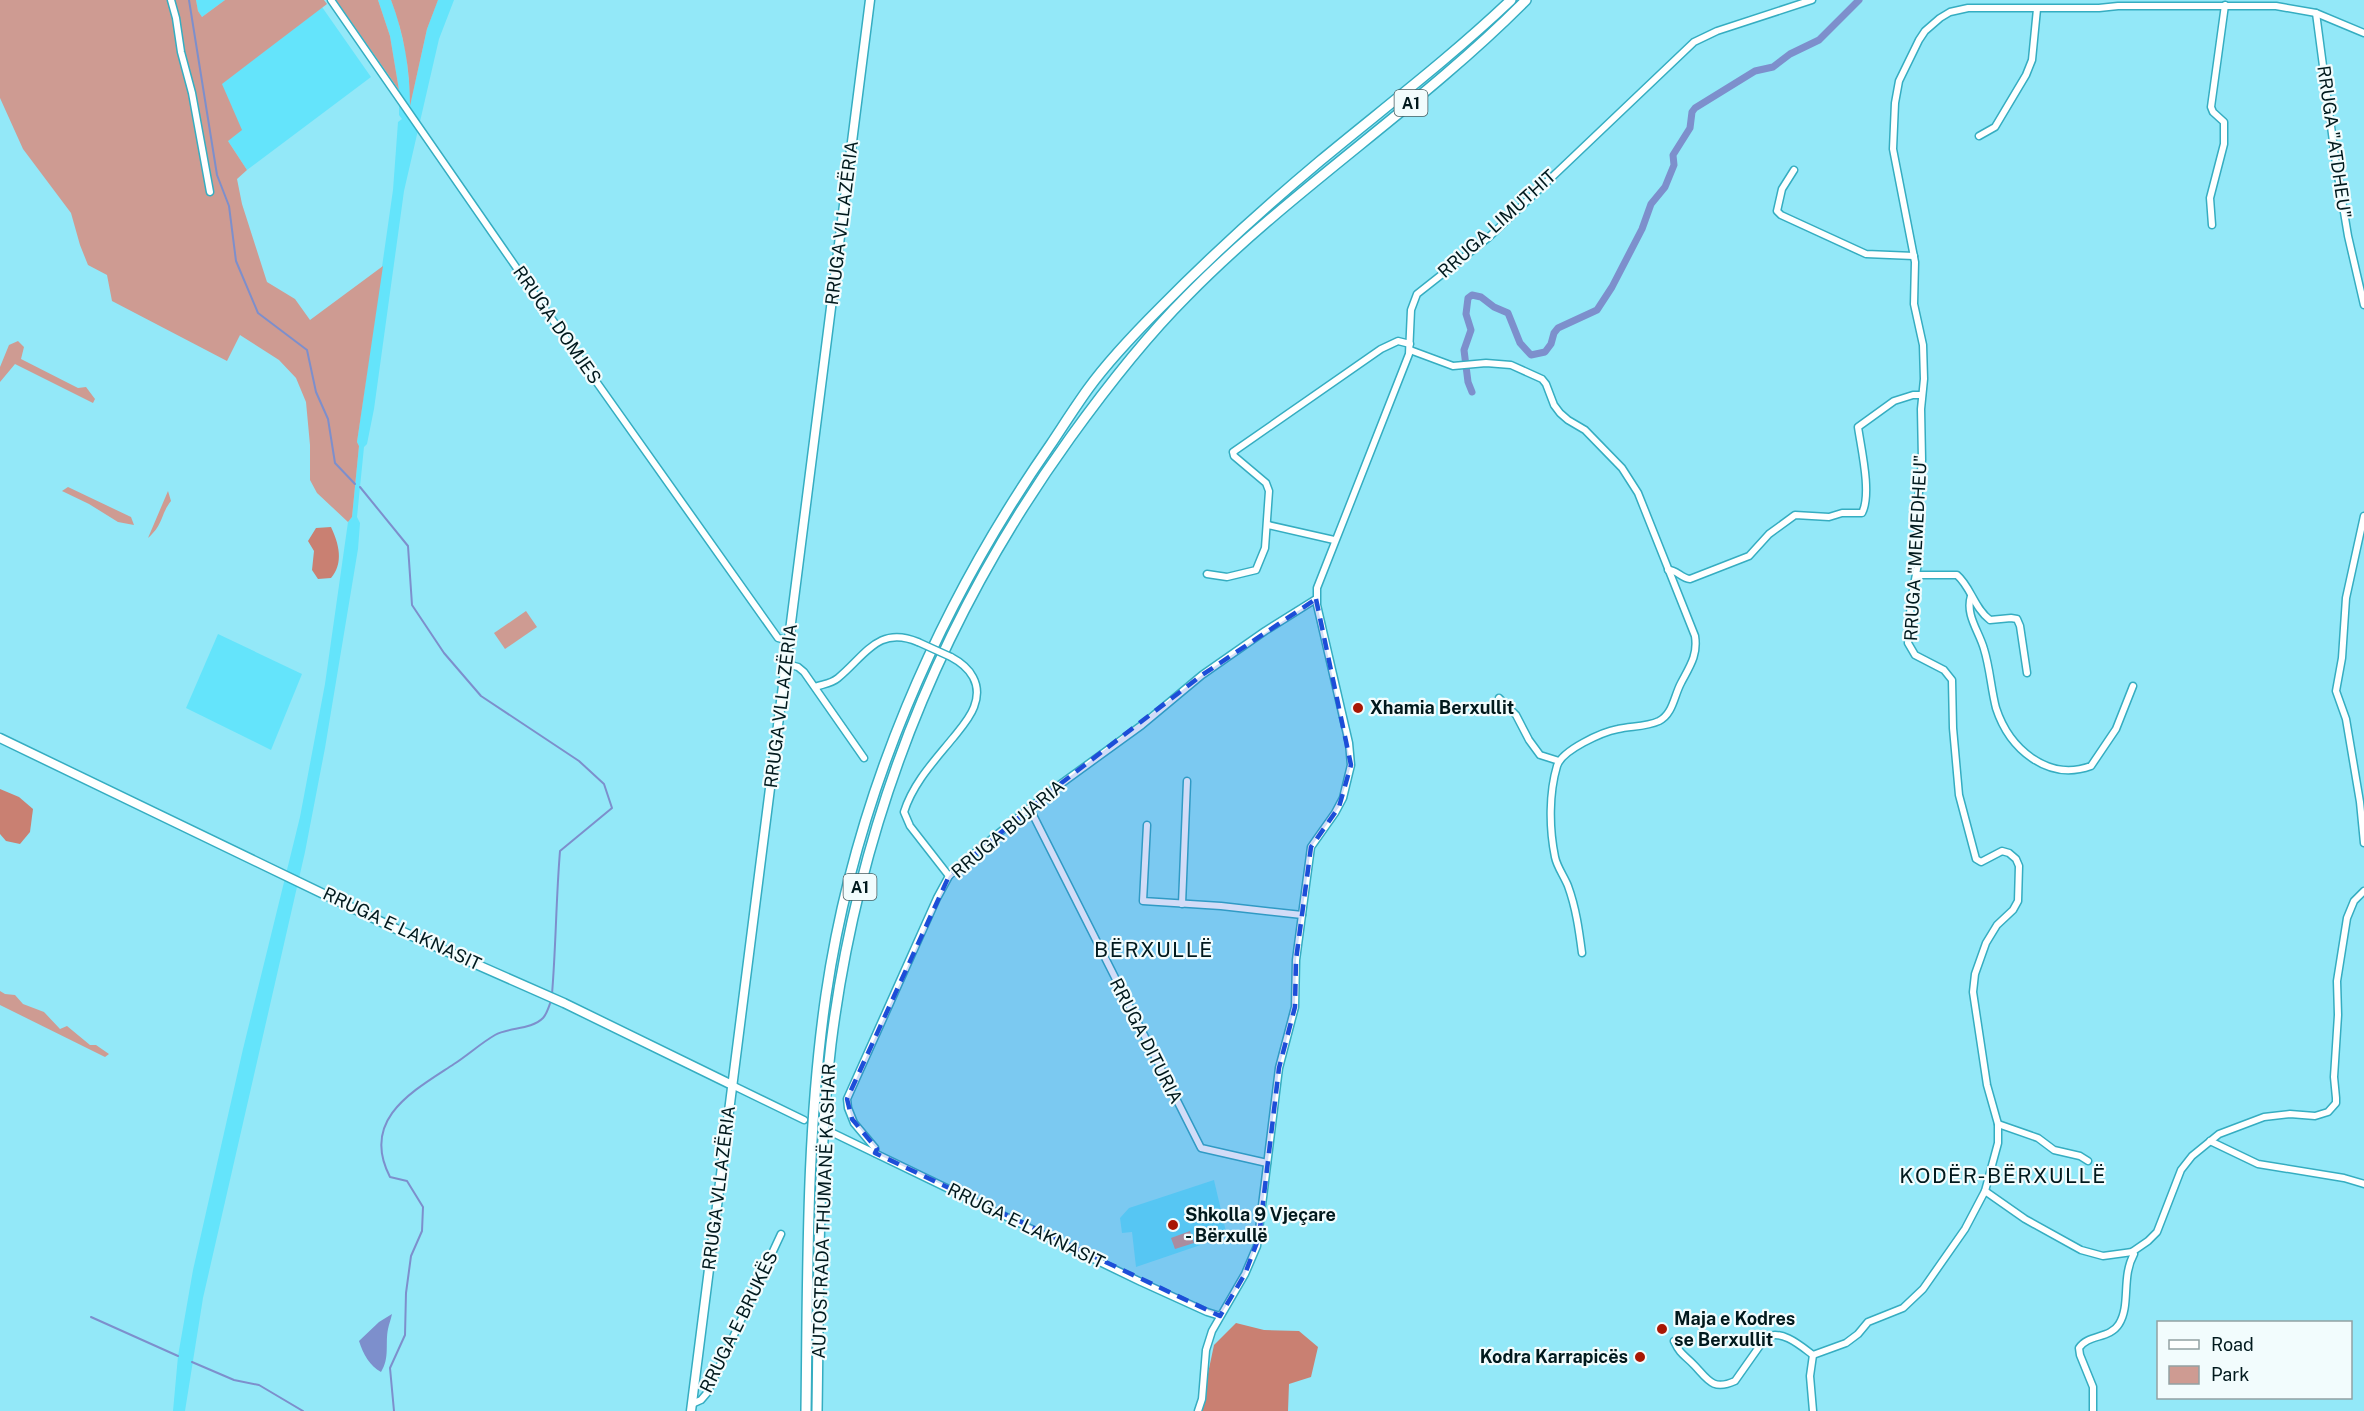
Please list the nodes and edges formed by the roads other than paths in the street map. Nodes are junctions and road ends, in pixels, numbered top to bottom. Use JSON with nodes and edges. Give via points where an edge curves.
{"nodes":[{"id":1,"x":171,"y":0,"type":"edge"},
{"id":2,"x":331,"y":0,"type":"edge"},
{"id":3,"x":870,"y":0,"type":"edge"},
{"id":4,"x":1503,"y":0,"type":"edge"},
{"id":5,"x":1511,"y":0,"type":"edge"},
{"id":6,"x":1528,"y":0,"type":"edge"},
{"id":7,"x":1812,"y":0,"type":"edge"},
{"id":8,"x":2118,"y":3,"type":"edge"},
{"id":9,"x":2224,"y":5,"type":"junction"},
{"id":10,"x":2037,"y":9,"type":"junction"},
{"id":11,"x":2316,"y":13,"type":"junction"},
{"id":12,"x":2364,"y":33,"type":"edge"},
{"id":13,"x":1979,"y":136,"type":"dead end"},
{"id":14,"x":1332,"y":151,"type":"junction"},
{"id":15,"x":1794,"y":170,"type":"dead end"},
{"id":16,"x":210,"y":192,"type":"dead end"},
{"id":17,"x":2212,"y":225,"type":"dead end"},
{"id":18,"x":1914,"y":256,"type":"junction"},
{"id":19,"x":2364,"y":305,"type":"edge"},
{"id":20,"x":1410,"y":347,"type":"junction"},
{"id":21,"x":1922,"y":395,"type":"junction"},
{"id":22,"x":2364,"y":516,"type":"edge"},
{"id":23,"x":1268,"y":525,"type":"junction"},
{"id":24,"x":1334,"y":540,"type":"junction"},
{"id":25,"x":1668,"y":570,"type":"junction"},
{"id":26,"x":1207,"y":574,"type":"dead end"},
{"id":27,"x":1917,"y":575,"type":"junction"},
{"id":28,"x":1971,"y":596,"type":"junction"},
{"id":29,"x":1316,"y":599,"type":"junction"},
{"id":30,"x":790,"y":641,"type":"junction"},
{"id":31,"x":787,"y":664,"type":"junction"},
{"id":32,"x":2027,"y":673,"type":"dead end"},
{"id":33,"x":2133,"y":686,"type":"dead end"},
{"id":34,"x":816,"y":687,"type":"junction"},
{"id":35,"x":1499,"y":698,"type":"dead end"},
{"id":36,"x":0,"y":738,"type":"edge"},
{"id":37,"x":864,"y":758,"type":"dead end"},
{"id":38,"x":1559,"y":761,"type":"junction"},
{"id":39,"x":1187,"y":781,"type":"dead end"},
{"id":40,"x":1030,"y":809,"type":"junction"},
{"id":41,"x":1147,"y":825,"type":"dead end"},
{"id":42,"x":2364,"y":843,"type":"edge"},
{"id":43,"x":950,"y":876,"type":"junction"},
{"id":44,"x":2364,"y":891,"type":"edge"},
{"id":45,"x":1182,"y":904,"type":"junction"},
{"id":46,"x":1302,"y":915,"type":"junction"},
{"id":47,"x":1582,"y":953,"type":"dead end"},
{"id":48,"x":732,"y":1085,"type":"junction"},
{"id":49,"x":804,"y":1120,"type":"dead end"},
{"id":50,"x":1998,"y":1124,"type":"junction"},
{"id":51,"x":833,"y":1133,"type":"dead end"},
{"id":52,"x":2210,"y":1141,"type":"junction"},
{"id":53,"x":875,"y":1153,"type":"junction"},
{"id":54,"x":2088,"y":1161,"type":"dead end"},
{"id":55,"x":1267,"y":1162,"type":"junction"},
{"id":56,"x":2364,"y":1184,"type":"edge"},
{"id":57,"x":1985,"y":1191,"type":"junction"},
{"id":58,"x":781,"y":1234,"type":"dead end"},
{"id":59,"x":2132,"y":1252,"type":"junction"},
{"id":60,"x":1220,"y":1316,"type":"junction"},
{"id":61,"x":1674,"y":1341,"type":"dead end"},
{"id":62,"x":1813,"y":1355,"type":"junction"},
{"id":63,"x":692,"y":1407,"type":"edge"},
{"id":64,"x":806,"y":1411,"type":"edge"},
{"id":65,"x":817,"y":1411,"type":"edge"},
{"id":66,"x":1198,"y":1411,"type":"edge"},
{"id":67,"x":1813,"y":1411,"type":"edge"},
{"id":68,"x":2093,"y":1411,"type":"edge"}],
"edges":[{"from":1,"to":16,"type":"street"},
{"from":2,"to":30,"type":"street","name":"RRUGA DOMJES","via":[[778,638]]},
{"from":3,"to":30,"type":"main road","name":"RRUGA VLLAZËRIA"},
{"from":4,"to":14,"type":"highway"},
{"from":5,"to":14,"type":"highway","name":"AUTOSTRADA THUMANË KASHAR","number":"A1","via":[[1408,91]]},
{"from":6,"to":65,"type":"highway","name":"AUTOSTRADA THUMANË KASHAR","number":"A1","via":[[1435,83],[1285,205],[1168,316],[1099,398],[1042,477],[971,594],[940,657],[894,774],[863,874],[843,966],[824,1131]]},
{"from":7,"to":20,"type":"street","name":"RRUGA LIMUTHIT","via":[[1717,31],[1688,47],[1488,238],[1417,294],[1411,310]]},
{"from":8,"to":9,"type":"street","name":"RRUGA \"MEMEDHEU\""},
{"from":8,"to":10,"type":"street","name":"RRUGA \"MEMEDHEU\"","via":[[2099,8]]},
{"from":9,"to":11,"type":"street","name":"RRUGA \"MEMEDHEU\"","via":[[2276,6]]},
{"from":9,"to":17,"type":"street","via":[[2211,107],[2224,122],[2226,134],[2210,198]]},
{"from":10,"to":13,"type":"street","via":[[2032,60],[2026,75],[1995,127]]},
{"from":10,"to":18,"type":"street","name":"RRUGA \"MEMEDHEU\"","via":[[1968,8],[1950,12],[1925,31],[1903,70],[1895,103],[1893,149]]},
{"from":11,"to":12,"type":"street","name":"RRUGA \"MEMEDHEU\""},
{"from":11,"to":19,"type":"street","name":"RRUGA \"ATDHEU\"","via":[[2336,164]]},
{"from":14,"to":64,"type":"highway","name":"AUTOSTRADA THUMANË KASHAR","number":"A1","via":[[1205,262],[1090,386],[991,536],[961,588],[916,684],[888,754],[858,852],[827,990],[812,1126]]},
{"from":15,"to":18,"type":"street","via":[[1779,199],[1777,211],[1781,215],[1866,254]]},
{"from":18,"to":21,"type":"street","name":"RRUGA \"MEMEDHEU\"","via":[[1914,304],[1923,345]]},
{"from":20,"to":23,"type":"street","via":[[1398,341],[1381,350],[1233,452],[1266,483]]},
{"from":20,"to":24,"type":"street","name":"RRUGA LIMUTHIT"},
{"from":20,"to":25,"type":"street","via":[[1453,366],[1511,365],[1542,380],[1560,413],[1585,430],[1622,468],[1638,493]]},
{"from":21,"to":25,"type":"street","via":[[1894,401],[1857,427],[1865,468],[1862,513],[1829,517],[1795,515],[1743,560],[1690,579]]},
{"from":21,"to":27,"type":"street","name":"RRUGA \"MEMEDHEU\""},
{"from":22,"to":42,"type":"street","via":[[2346,598],[2336,691],[2346,719]]},
{"from":23,"to":24,"type":"street"},
{"from":23,"to":26,"type":"street","via":[[1265,548],[1256,570],[1227,577]]},
{"from":24,"to":29,"type":"street","name":"RRUGA LIMUTHIT","via":[[1319,578]]},
{"from":25,"to":38,"type":"street","via":[[1696,645],[1695,657],[1672,708],[1661,721],[1601,734]]},
{"from":27,"to":28,"type":"street","via":[[1957,575]]},
{"from":27,"to":50,"type":"street","name":"RRUGA \"MEMEDHEU\"","via":[[1908,643],[1915,655],[1944,670],[1952,680],[1959,795],[1976,859],[1984,862],[2002,851],[2016,859],[2019,866],[2018,901],[1986,943],[1973,992],[1987,1085]]},
{"from":28,"to":32,"type":"street","via":[[1990,620],[2017,619]]},
{"from":28,"to":33,"type":"street","via":[[1971,617],[1985,650],[1997,708],[2021,751],[2041,765],[2064,771],[2091,766],[2116,729]]},
{"from":29,"to":40,"type":"street","name":"RRUGA BUJARIA","via":[[1202,675]]},
{"from":29,"to":46,"type":"street","via":[[1348,736],[1351,765],[1339,807],[1311,847]]},
{"from":30,"to":31,"type":"main road","name":"RRUGA VLLAZËRIA"},
{"from":31,"to":34,"type":"street","via":[[798,667]]},
{"from":31,"to":48,"type":"main road","name":"RRUGA VLLAZËRIA"},
{"from":34,"to":37,"type":"street"},
{"from":34,"to":43,"type":"street","bridge":true,"via":[[836,680],[881,639],[899,635],[951,657],[972,674],[977,686],[974,708],[924,775],[904,812],[910,826]]},
{"from":35,"to":38,"type":"street","via":[[1516,715],[1540,755]]},
{"from":36,"to":48,"type":"main road","name":"RRUGA E LAKNASIT"},
{"from":38,"to":47,"type":"street","via":[[1552,786],[1555,856],[1576,911]]},
{"from":39,"to":45,"type":"street"},
{"from":40,"to":43,"type":"street","name":"RRUGA BUJARIA"},
{"from":40,"to":55,"type":"street","name":"RRUGA DITURIA","via":[[1201,1148]]},
{"from":41,"to":45,"type":"street","via":[[1143,901]]},
{"from":43,"to":53,"type":"street","name":"RRUGA BUJARIA","via":[[847,1099],[852,1119],[873,1144]]},
{"from":44,"to":52,"type":"street","via":[[2354,901],[2347,918],[2337,981],[2336,1103],[2322,1115],[2264,1117]]},
{"from":45,"to":46,"type":"street"},
{"from":46,"to":55,"type":"street","via":[[1295,1007],[1279,1068]]},
{"from":48,"to":49,"type":"street","name":"RRUGA E LAKNASIT"},
{"from":48,"to":63,"type":"main road","name":"RRUGA VLLAZËRIA"},
{"from":50,"to":54,"type":"street","via":[[2038,1137],[2054,1150]]},
{"from":50,"to":57,"type":"street","name":"RRUGA \"MEMEDHEU\"","via":[[1998,1143]]},
{"from":51,"to":53,"type":"street","name":"RRUGA E LAKNASIT"},
{"from":52,"to":56,"type":"street","via":[[2258,1164]]},
{"from":52,"to":59,"type":"street","via":[[2181,1170],[2157,1232]]},
{"from":53,"to":60,"type":"street","name":"RRUGA E LAKNASIT","via":[[1141,1282]]},
{"from":55,"to":60,"type":"street","via":[[1257,1246]]},
{"from":57,"to":59,"type":"street","via":[[2081,1250],[2103,1256]]},
{"from":57,"to":62,"type":"street","name":"RRUGA \"MEMEDHEU\"","via":[[1965,1229],[1923,1290],[1903,1308],[1868,1322],[1845,1343]]},
{"from":58,"to":63,"type":"street","name":"RRUGA E BRUKËS","via":[[707,1394]]},
{"from":59,"to":68,"type":"street","via":[[2126,1273],[2123,1316],[2113,1331],[2079,1348],[2093,1387]]},
{"from":60,"to":66,"type":"street","via":[[1206,1350]]},
{"from":61,"to":62,"type":"street","via":[[1681,1355],[1713,1384],[1735,1381],[1772,1334]]},
{"from":62,"to":67,"type":"street"}]}
